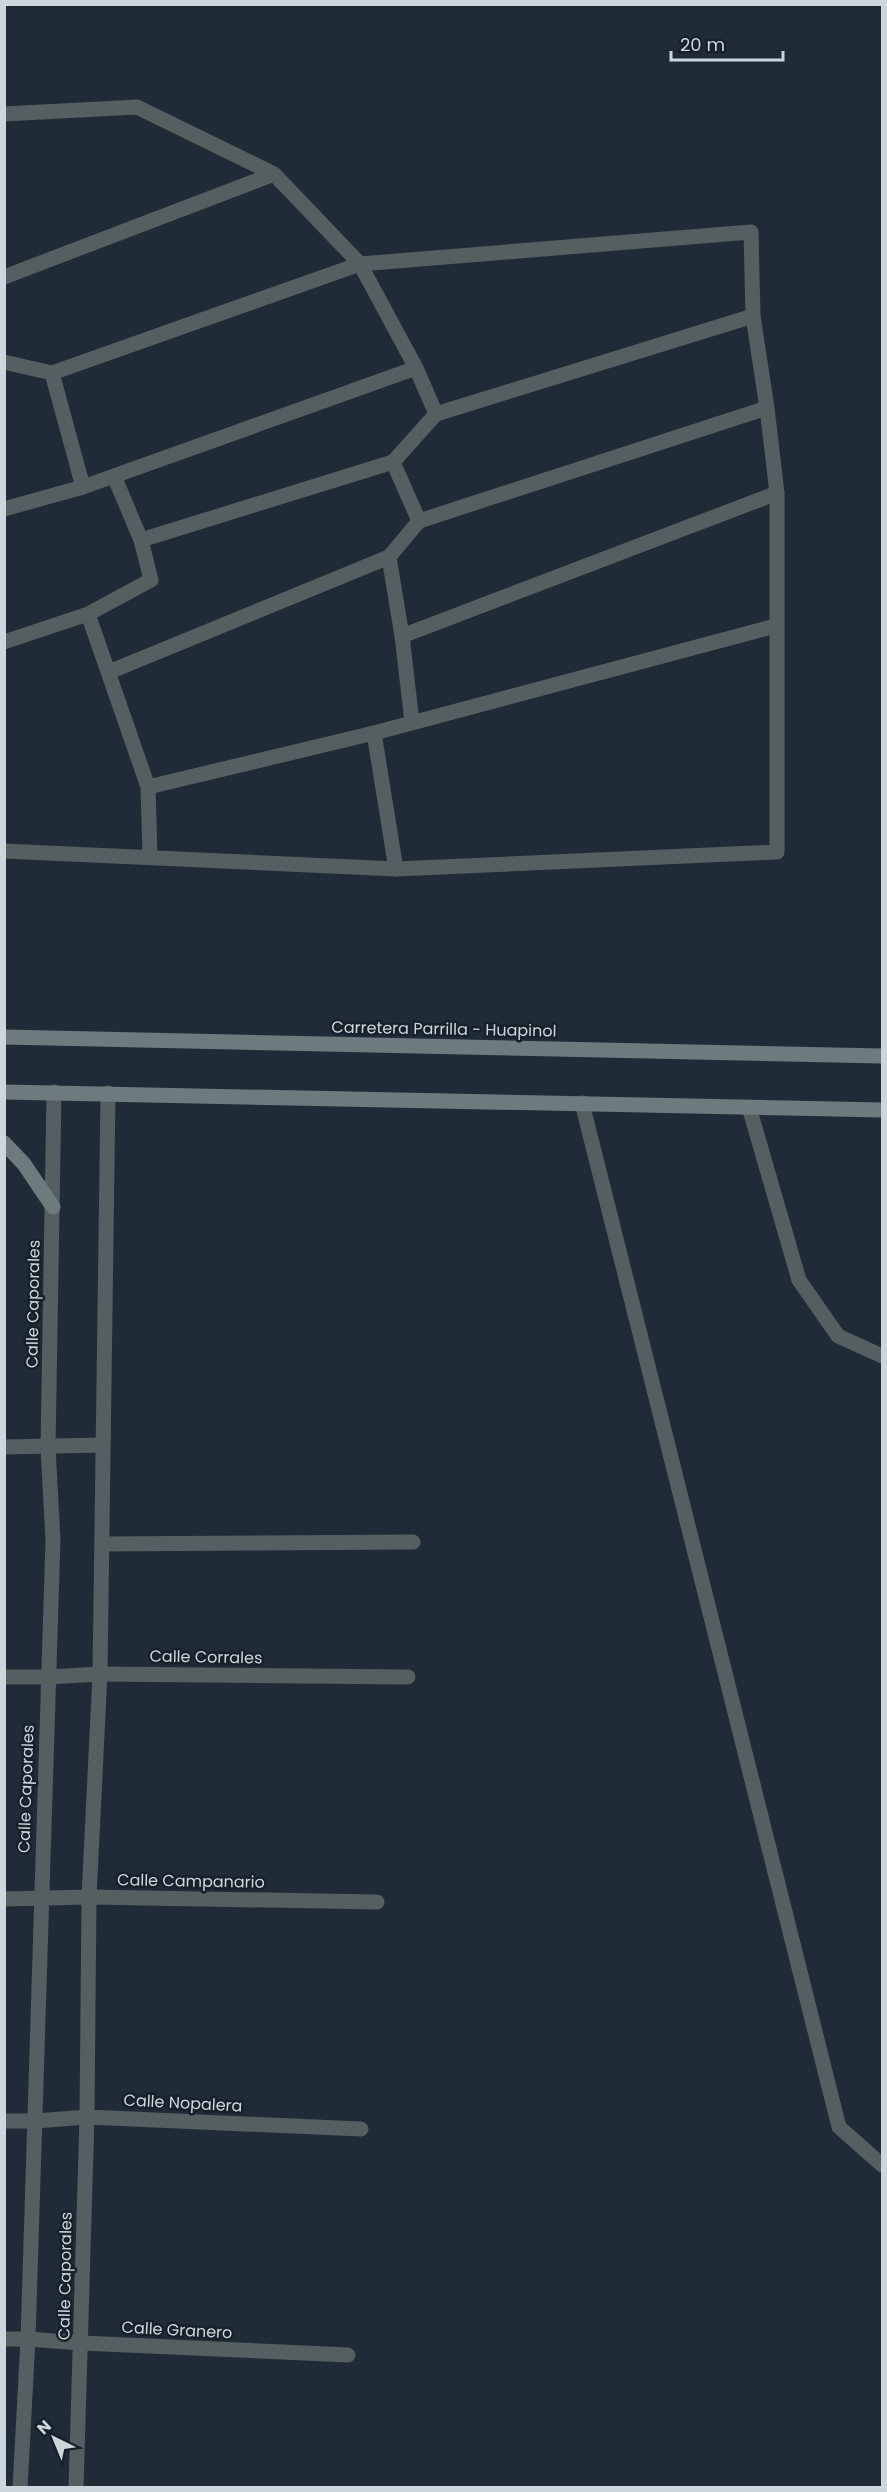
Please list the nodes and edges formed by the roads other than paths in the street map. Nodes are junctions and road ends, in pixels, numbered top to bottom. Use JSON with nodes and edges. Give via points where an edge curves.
{"nodes":[{"id":1,"x":4,"y":114,"type":"edge"},
{"id":2,"x":274,"y":174,"type":"junction"},
{"id":3,"x":360,"y":264,"type":"junction"},
{"id":4,"x":4,"y":277,"type":"edge"},
{"id":5,"x":753,"y":316,"type":"junction"},
{"id":6,"x":4,"y":362,"type":"edge"},
{"id":7,"x":416,"y":368,"type":"junction"},
{"id":8,"x":52,"y":373,"type":"junction"},
{"id":9,"x":767,"y":408,"type":"junction"},
{"id":10,"x":436,"y":414,"type":"junction"},
{"id":11,"x":393,"y":462,"type":"junction"},
{"id":12,"x":114,"y":476,"type":"junction"},
{"id":13,"x":83,"y":487,"type":"junction"},
{"id":14,"x":777,"y":493,"type":"junction"},
{"id":15,"x":4,"y":509,"type":"edge"},
{"id":16,"x":419,"y":521,"type":"junction"},
{"id":17,"x":141,"y":540,"type":"junction"},
{"id":18,"x":389,"y":557,"type":"junction"},
{"id":19,"x":88,"y":614,"type":"junction"},
{"id":20,"x":775,"y":626,"type":"junction"},
{"id":21,"x":402,"y":636,"type":"junction"},
{"id":22,"x":4,"y":642,"type":"edge"},
{"id":23,"x":109,"y":672,"type":"junction"},
{"id":24,"x":412,"y":722,"type":"junction"},
{"id":25,"x":374,"y":733,"type":"junction"},
{"id":26,"x":148,"y":787,"type":"junction"},
{"id":27,"x":4,"y":851,"type":"edge"},
{"id":28,"x":150,"y":856,"type":"junction"},
{"id":29,"x":396,"y":869,"type":"junction"},
{"id":30,"x":7,"y":1035,"type":"edge"},
{"id":31,"x":882,"y":1056,"type":"edge"},
{"id":32,"x":4,"y":1092,"type":"edge"},
{"id":33,"x":54,"y":1092,"type":"junction"},
{"id":34,"x":108,"y":1093,"type":"junction"},
{"id":35,"x":582,"y":1103,"type":"junction"},
{"id":36,"x":748,"y":1107,"type":"junction"},
{"id":37,"x":882,"y":1110,"type":"edge"},
{"id":38,"x":4,"y":1143,"type":"edge"},
{"id":39,"x":53,"y":1207,"type":"junction"},
{"id":40,"x":882,"y":1356,"type":"edge"},
{"id":41,"x":103,"y":1445,"type":"junction"},
{"id":42,"x":4,"y":1447,"type":"edge"},
{"id":43,"x":48,"y":1448,"type":"junction"},
{"id":44,"x":413,"y":1542,"type":"dead end"},
{"id":45,"x":102,"y":1544,"type":"junction"},
{"id":46,"x":100,"y":1674,"type":"junction"},
{"id":47,"x":4,"y":1677,"type":"edge"},
{"id":48,"x":48,"y":1677,"type":"junction"},
{"id":49,"x":408,"y":1677,"type":"dead end"},
{"id":50,"x":89,"y":1897,"type":"junction"},
{"id":51,"x":4,"y":1899,"type":"edge"},
{"id":52,"x":40,"y":1900,"type":"junction"},
{"id":53,"x":377,"y":1902,"type":"dead end"},
{"id":54,"x":87,"y":2117,"type":"junction"},
{"id":55,"x":4,"y":2121,"type":"edge"},
{"id":56,"x":35,"y":2121,"type":"junction"},
{"id":57,"x":361,"y":2129,"type":"dead end"},
{"id":58,"x":882,"y":2165,"type":"edge"},
{"id":59,"x":28,"y":2339,"type":"junction"},
{"id":60,"x":4,"y":2340,"type":"edge"},
{"id":61,"x":81,"y":2343,"type":"junction"},
{"id":62,"x":348,"y":2355,"type":"dead end"},
{"id":63,"x":20,"y":2487,"type":"edge"},
{"id":64,"x":76,"y":2487,"type":"edge"}],
"edges":[{"from":1,"to":2,"type":"street","via":[[137,107]]},
{"from":2,"to":3,"type":"street"},
{"from":2,"to":4,"type":"street"},
{"from":3,"to":5,"type":"street","via":[[751,232]]},
{"from":3,"to":7,"type":"street"},
{"from":3,"to":8,"type":"street"},
{"from":5,"to":9,"type":"street"},
{"from":5,"to":10,"type":"street"},
{"from":6,"to":8,"type":"street"},
{"from":7,"to":10,"type":"street"},
{"from":7,"to":12,"type":"street"},
{"from":8,"to":13,"type":"street"},
{"from":9,"to":14,"type":"street"},
{"from":9,"to":16,"type":"street"},
{"from":10,"to":11,"type":"street"},
{"from":11,"to":16,"type":"street"},
{"from":11,"to":17,"type":"street"},
{"from":12,"to":13,"type":"street"},
{"from":12,"to":17,"type":"street"},
{"from":13,"to":15,"type":"street"},
{"from":14,"to":20,"type":"street"},
{"from":14,"to":21,"type":"street"},
{"from":16,"to":18,"type":"street"},
{"from":17,"to":19,"type":"street","via":[[151,580]]},
{"from":18,"to":21,"type":"street"},
{"from":18,"to":23,"type":"street"},
{"from":19,"to":22,"type":"street"},
{"from":19,"to":23,"type":"street"},
{"from":20,"to":24,"type":"street"},
{"from":20,"to":29,"type":"street","via":[[777,852]]},
{"from":21,"to":24,"type":"street"},
{"from":23,"to":26,"type":"street"},
{"from":24,"to":25,"type":"street"},
{"from":25,"to":26,"type":"street"},
{"from":25,"to":29,"type":"street"},
{"from":26,"to":28,"type":"street"},
{"from":27,"to":28,"type":"street"},
{"from":28,"to":29,"type":"street"},
{"from":30,"to":31,"type":"main road","name":"Carretera Parrilla - Huapinol"},
{"from":32,"to":33,"type":"main road"},
{"from":33,"to":34,"type":"main road"},
{"from":33,"to":39,"type":"street","name":"Calle Caporales"},
{"from":34,"to":35,"type":"main road"},
{"from":34,"to":41,"type":"street","name":"Calle Caporales"},
{"from":35,"to":36,"type":"main road"},
{"from":35,"to":58,"type":"street","via":[[839,2127]]},
{"from":36,"to":37,"type":"main road"},
{"from":36,"to":40,"type":"street","via":[[799,1280],[838,1336]]},
{"from":38,"to":39,"type":"main road","via":[[24,1164]]},
{"from":39,"to":43,"type":"street","name":"Calle Caporales"},
{"from":41,"to":43,"type":"street"},
{"from":41,"to":45,"type":"street","name":"Calle Caporales"},
{"from":42,"to":43,"type":"street"},
{"from":43,"to":48,"type":"street","name":"Calle Caporales","via":[[53,1540]]},
{"from":44,"to":45,"type":"street"},
{"from":45,"to":46,"type":"street","name":"Calle Caporales"},
{"from":46,"to":48,"type":"street","name":"Calle Corrales"},
{"from":46,"to":49,"type":"street","name":"Calle Corrales"},
{"from":46,"to":50,"type":"street","name":"Calle Caporales"},
{"from":47,"to":48,"type":"street","name":"Calle Corrales"},
{"from":48,"to":52,"type":"street","name":"Calle Caporales"},
{"from":50,"to":52,"type":"street","name":"Calle Campanario"},
{"from":50,"to":53,"type":"street","name":"Calle Campanario"},
{"from":50,"to":54,"type":"street","name":"Calle Caporales"},
{"from":51,"to":52,"type":"street","name":"Calle Campanario"},
{"from":52,"to":56,"type":"street","name":"Calle Caporales"},
{"from":54,"to":56,"type":"street","name":"Calle Nopalera"},
{"from":54,"to":57,"type":"street","name":"Calle Nopalera"},
{"from":54,"to":61,"type":"street","name":"Calle Caporales"},
{"from":55,"to":56,"type":"street","name":"Calle Nopalera"},
{"from":56,"to":59,"type":"street","name":"Calle Caporales"},
{"from":59,"to":60,"type":"street","name":"Calle Granero"},
{"from":59,"to":61,"type":"street","name":"Calle Granero"},
{"from":59,"to":63,"type":"street","name":"Calle Caporales"},
{"from":61,"to":62,"type":"street","name":"Calle Granero"},
{"from":61,"to":64,"type":"street","name":"Calle Caporales"}]}
